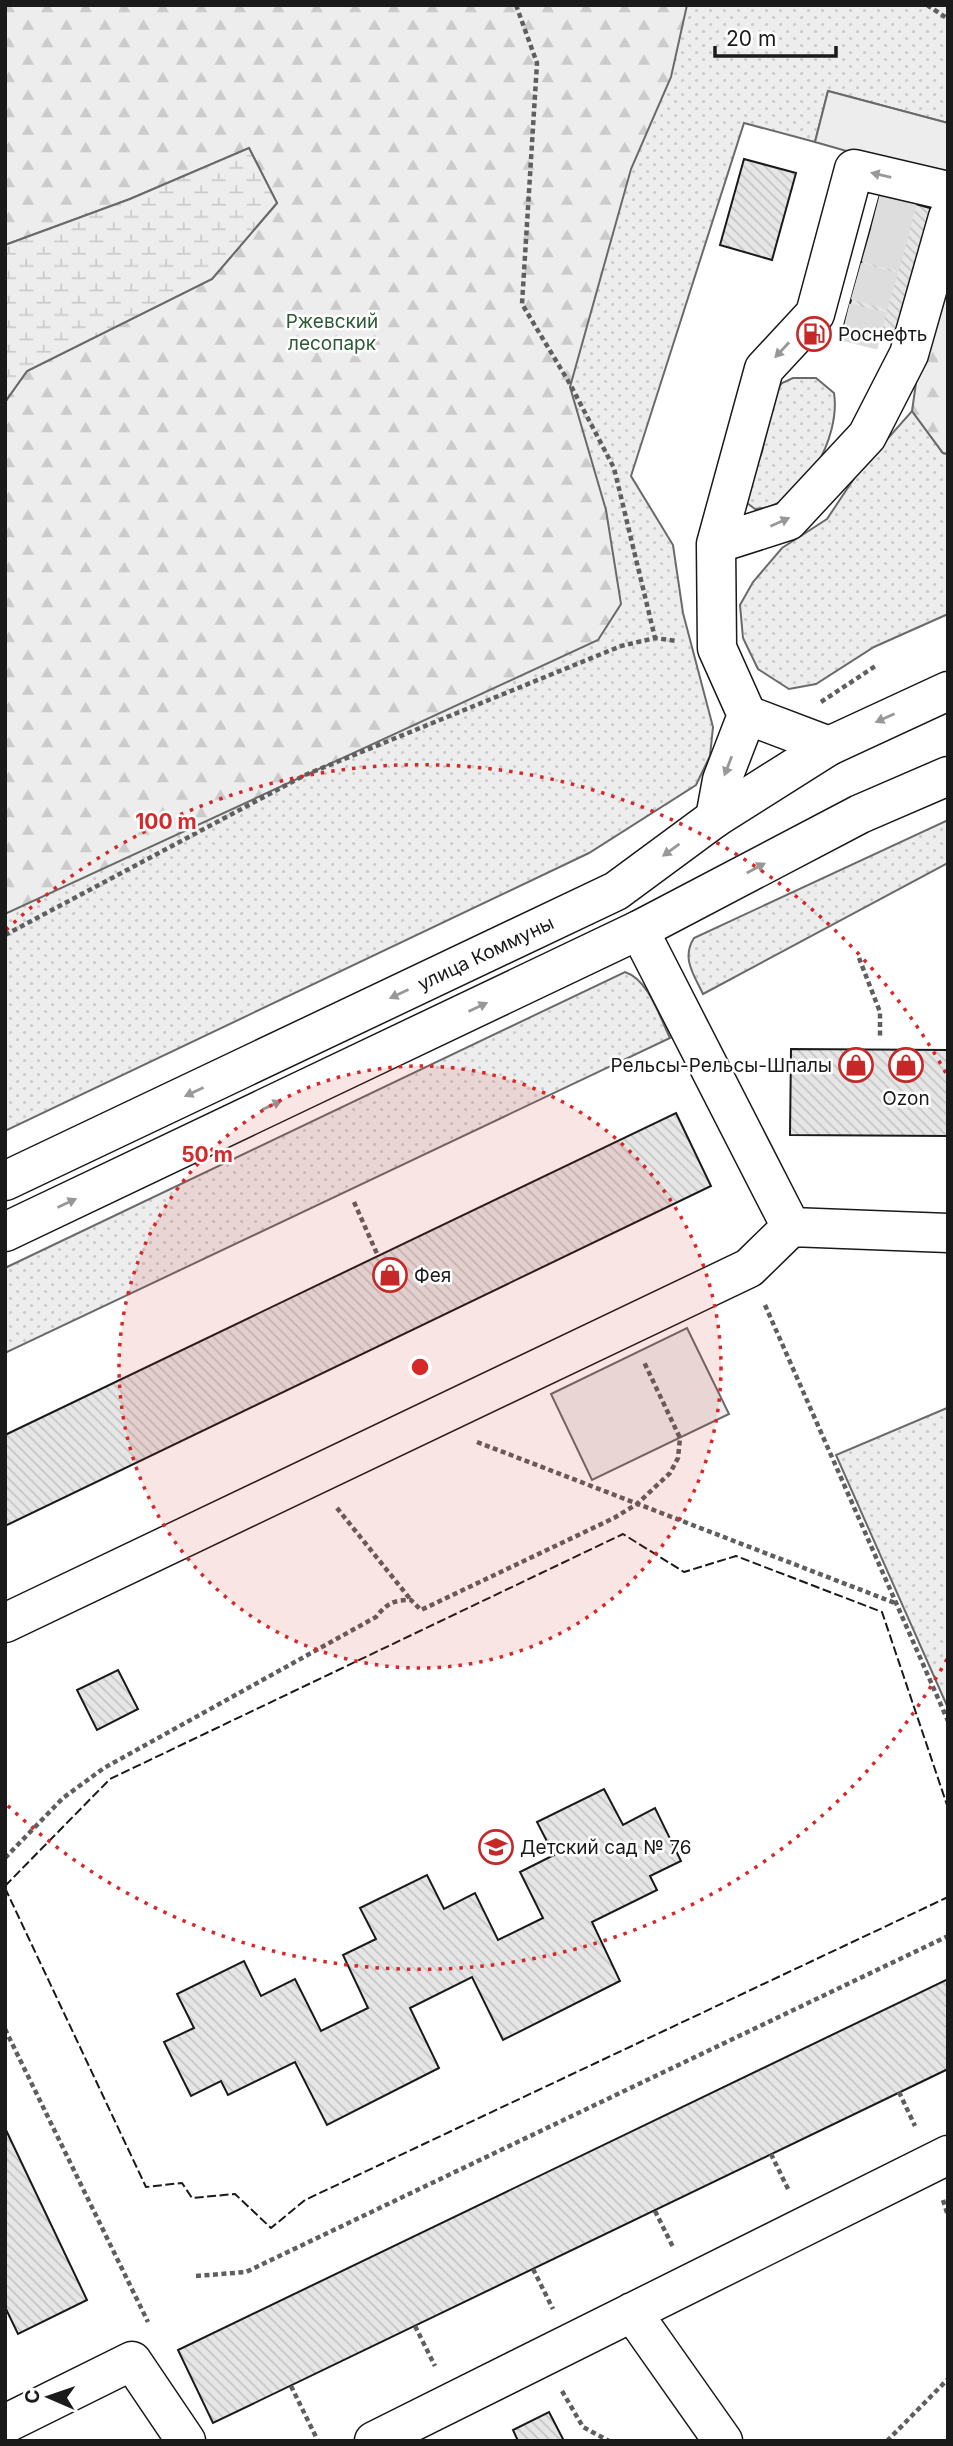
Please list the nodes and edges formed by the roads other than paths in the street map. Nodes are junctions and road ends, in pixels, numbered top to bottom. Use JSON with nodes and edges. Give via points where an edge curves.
{"nodes":[{"id":1,"x":939,"y":230,"type":"edge"},
{"id":2,"x":716,"y":544,"type":"junction"},
{"id":3,"x":948,"y":691,"type":"edge"},
{"id":4,"x":747,"y":715,"type":"junction"},
{"id":5,"x":829,"y":746,"type":"junction"},
{"id":6,"x":948,"y":776,"type":"edge"},
{"id":7,"x":715,"y":818,"type":"junction"},
{"id":8,"x":639,"y":930,"type":"junction"},
{"id":9,"x":5,"y":1181,"type":"edge"},
{"id":10,"x":790,"y":1227,"type":"junction"},
{"id":11,"x":5,"y":1232,"type":"edge"},
{"id":12,"x":948,"y":1233,"type":"edge"},
{"id":13,"x":5,"y":1623,"type":"edge"},
{"id":14,"x":948,"y":2155,"type":"edge"},
{"id":15,"x":632,"y":2312,"type":"junction"},
{"id":16,"x":5,"y":2424,"type":"edge"},
{"id":17,"x":186,"y":2441,"type":"edge"},
{"id":18,"x":374,"y":2441,"type":"edge"},
{"id":19,"x":723,"y":2441,"type":"edge"}],
"edges":[{"from":2,"to":1,"type":"main road","one_way":true,"via":[[788,521],[866,436],[908,338]]},
{"from":1,"to":2,"type":"main road","one_way":true,"via":[[854,169],[856,222],[830,318],[764,369]]},
{"from":2,"to":4,"type":"main road","via":[[717,648]]},
{"from":3,"to":5,"type":"main road","name":"улица Коммуны","one_way":true},
{"from":4,"to":5,"type":"main road"},
{"from":4,"to":7,"type":"main road","one_way":true,"via":[[722,780]]},
{"from":5,"to":7,"type":"main road","name":"улица Коммуны"},
{"from":8,"to":6,"type":"main road","one_way":true,"via":[[860,814]]},
{"from":7,"to":9,"type":"main road","name":"улица Коммуны","one_way":true,"via":[[616,891]]},
{"from":8,"to":10,"type":"main road"},
{"from":11,"to":8,"type":"main road","one_way":true},
{"from":10,"to":12,"type":"main road"},
{"from":10,"to":13,"type":"main road","via":[[750,1268]]},
{"from":14,"to":15,"type":"main road"},
{"from":15,"to":18,"type":"main road"},
{"from":15,"to":19,"type":"main road"},
{"from":16,"to":17,"type":"main road","via":[[132,2361]]}]}
